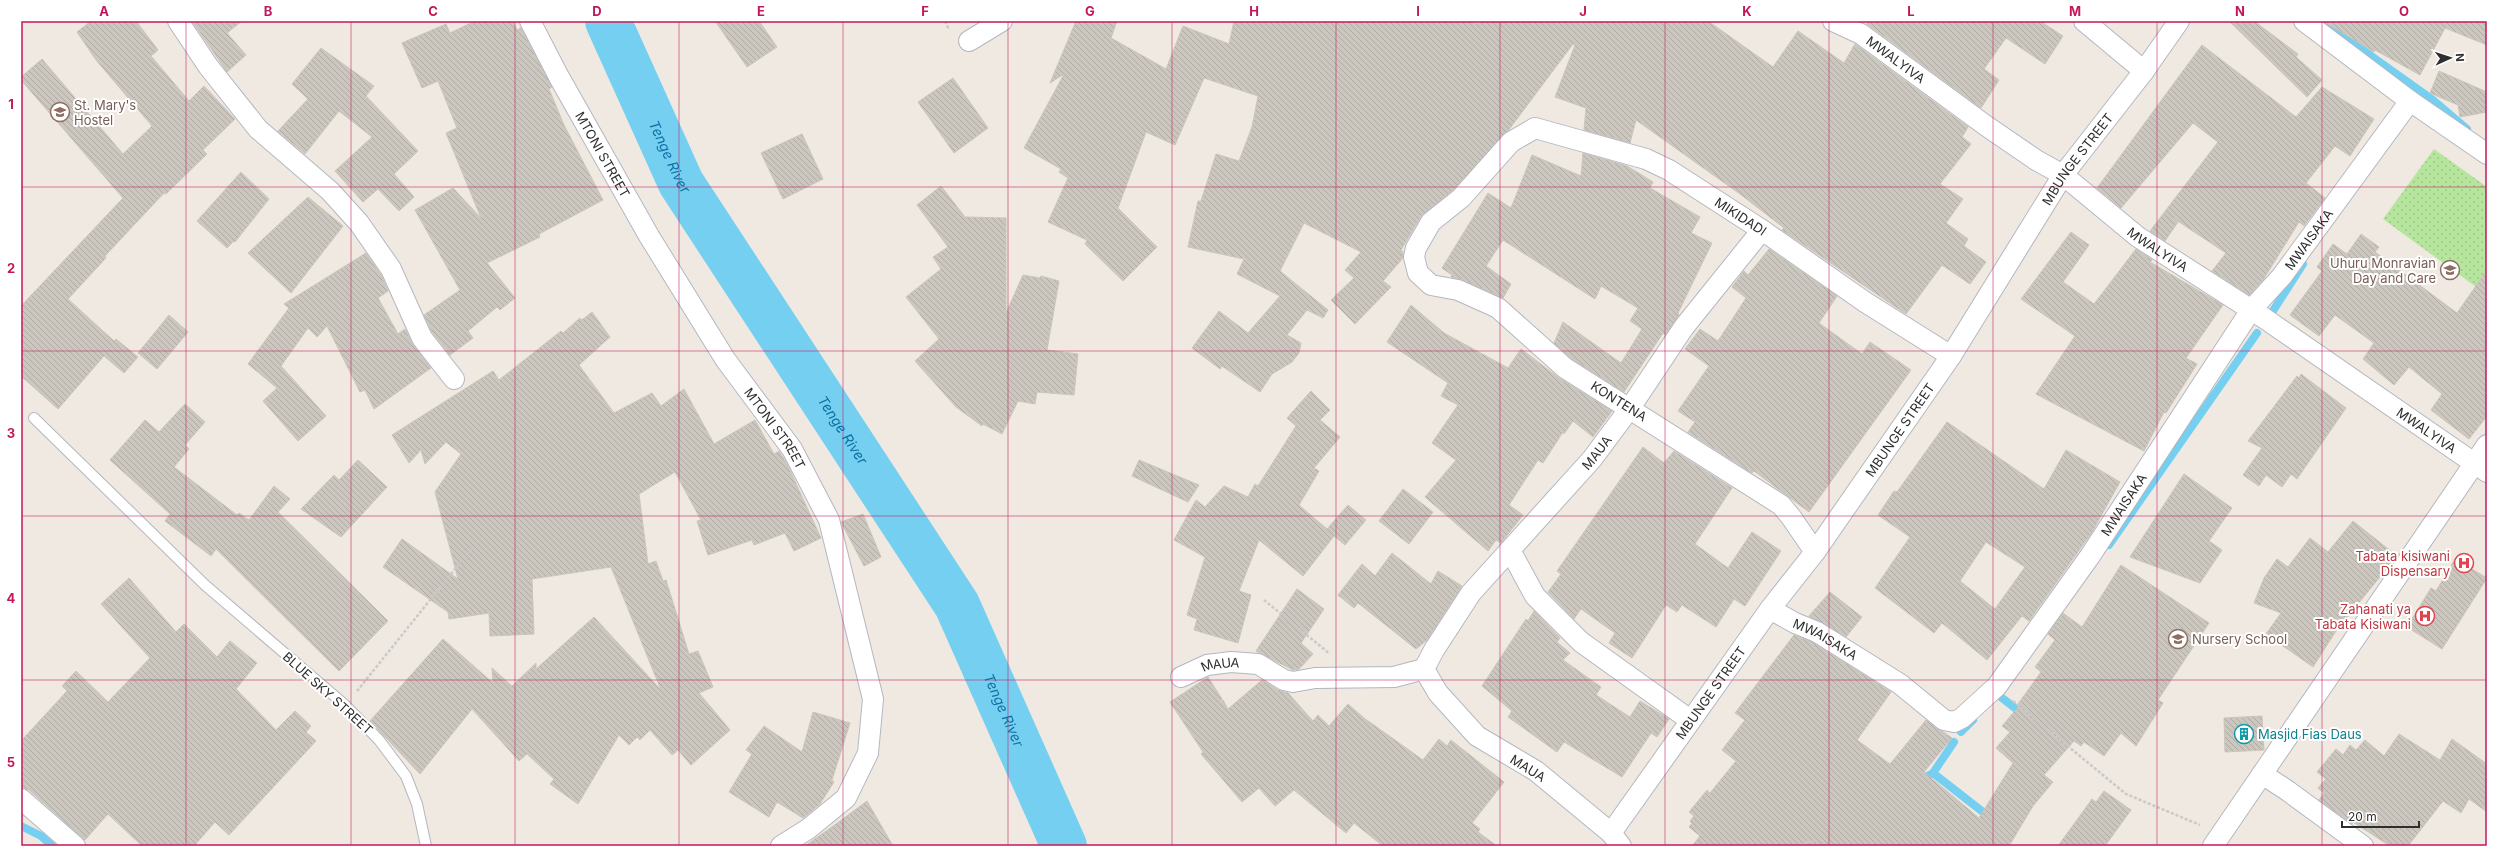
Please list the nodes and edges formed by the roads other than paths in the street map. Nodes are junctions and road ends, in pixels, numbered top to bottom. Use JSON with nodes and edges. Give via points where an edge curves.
{"nodes":[{"id":1,"x":178,"y":21,"type":"edge"},
{"id":2,"x":530,"y":21,"type":"edge"},
{"id":3,"x":1002,"y":21,"type":"edge"},
{"id":4,"x":1833,"y":21,"type":"edge"},
{"id":5,"x":2084,"y":21,"type":"edge"},
{"id":6,"x":2179,"y":21,"type":"edge"},
{"id":7,"x":2304,"y":21,"type":"edge"},
{"id":8,"x":969,"y":41,"type":"dead end"},
{"id":9,"x":2144,"y":71,"type":"junction"},
{"id":10,"x":2410,"y":101,"type":"junction"},
{"id":11,"x":2487,"y":154,"type":"edge"},
{"id":12,"x":2063,"y":175,"type":"junction"},
{"id":13,"x":1762,"y":230,"type":"junction"},
{"id":14,"x":1415,"y":265,"type":"joint"},
{"id":15,"x":2251,"y":310,"type":"junction"},
{"id":16,"x":1951,"y":356,"type":"junction"},
{"id":17,"x":454,"y":380,"type":"dead end"},
{"id":18,"x":1630,"y":408,"type":"junction"},
{"id":19,"x":34,"y":418,"type":"dead end"},
{"id":20,"x":2487,"y":445,"type":"edge"},
{"id":21,"x":2481,"y":467,"type":"edge"},
{"id":22,"x":1510,"y":550,"type":"junction"},
{"id":23,"x":1815,"y":552,"type":"junction"},
{"id":24,"x":1770,"y":609,"type":"junction"},
{"id":25,"x":1424,"y":669,"type":"junction"},
{"id":26,"x":1181,"y":677,"type":"dead end"},
{"id":27,"x":1690,"y":720,"type":"junction"},
{"id":28,"x":2262,"y":774,"type":"junction"},
{"id":29,"x":21,"y":799,"type":"edge"},
{"id":30,"x":1616,"y":839,"type":"edge"},
{"id":31,"x":2217,"y":840,"type":"edge"},
{"id":32,"x":74,"y":846,"type":"edge"},
{"id":33,"x":426,"y":846,"type":"edge"},
{"id":34,"x":781,"y":846,"type":"edge"},
{"id":35,"x":2363,"y":846,"type":"edge"}],
"edges":[{"from":1,"to":17,"type":"street","via":[[208,66],[258,129],[330,191],[359,223],[391,269],[422,338]]},
{"from":2,"to":34,"type":"street","name":"MTONI STREET","via":[[559,78],[650,236],[725,358],[792,449],[829,520],[873,699],[868,753],[846,798],[808,829]]},
{"from":3,"to":8,"type":"street"},
{"from":4,"to":12,"type":"street","name":"MWALYIVA","via":[[1861,34],[1985,125]]},
{"from":5,"to":9,"type":"street"},
{"from":6,"to":9,"type":"street","name":"MBUNGE STREET"},
{"from":7,"to":10,"type":"street"},
{"from":9,"to":12,"type":"street","name":"MBUNGE STREET"},
{"from":10,"to":11,"type":"street"},
{"from":10,"to":15,"type":"street","name":"MWAISAKA","via":[[2282,276]]},
{"from":12,"to":15,"type":"street","name":"MWALYIVA","via":[[2138,237]]},
{"from":12,"to":16,"type":"street","name":"MBUNGE STREET"},
{"from":13,"to":14,"type":"street","name":"MIKIDADI","via":[[1694,184],[1646,159],[1535,128],[1511,142],[1461,198],[1431,222],[1416,248]]},
{"from":13,"to":16,"type":"street","name":"MIKIDADI","via":[[1865,302]]},
{"from":13,"to":18,"type":"street","name":"MAUA","via":[[1684,327]]},
{"from":14,"to":18,"type":"street","name":"KONTENA","via":[[1423,280],[1431,285],[1458,290],[1498,308],[1565,368]]},
{"from":15,"to":21,"type":"street","name":"MWALYIVA"},
{"from":15,"to":24,"type":"street","name":"MWAISAKA","via":[[2090,556],[1998,686],[1962,718],[1954,722],[1944,720],[1900,684],[1817,632],[1794,623]]},
{"from":16,"to":23,"type":"street","name":"MBUNGE STREET"},
{"from":18,"to":22,"type":"street","name":"MAUA","via":[[1592,459]]},
{"from":18,"to":23,"type":"street","name":"KONTENA","via":[[1781,505],[1792,516]]},
{"from":19,"to":33,"type":"lane","name":"BLUE SKY STREET","via":[[205,585],[345,706],[379,740],[406,776]]},
{"from":20,"to":21,"type":"street"},
{"from":21,"to":28,"type":"street"},
{"from":22,"to":25,"type":"street","name":"MAUA","via":[[1471,593]]},
{"from":22,"to":27,"type":"street","via":[[1535,596],[1581,642]]},
{"from":23,"to":24,"type":"street","name":"MBUNGE STREET"},
{"from":24,"to":27,"type":"street","name":"MBUNGE STREET"},
{"from":25,"to":26,"type":"street","name":"MAUA","via":[[1394,677],[1350,680],[1315,678],[1293,682],[1249,662],[1207,665]]},
{"from":25,"to":30,"type":"street","name":"MAUA","via":[[1438,694],[1477,736],[1536,771]]},
{"from":27,"to":30,"type":"street","name":"MBUNGE STREET"},
{"from":28,"to":31,"type":"street"},
{"from":28,"to":35,"type":"street"},
{"from":29,"to":32,"type":"street"}]}
